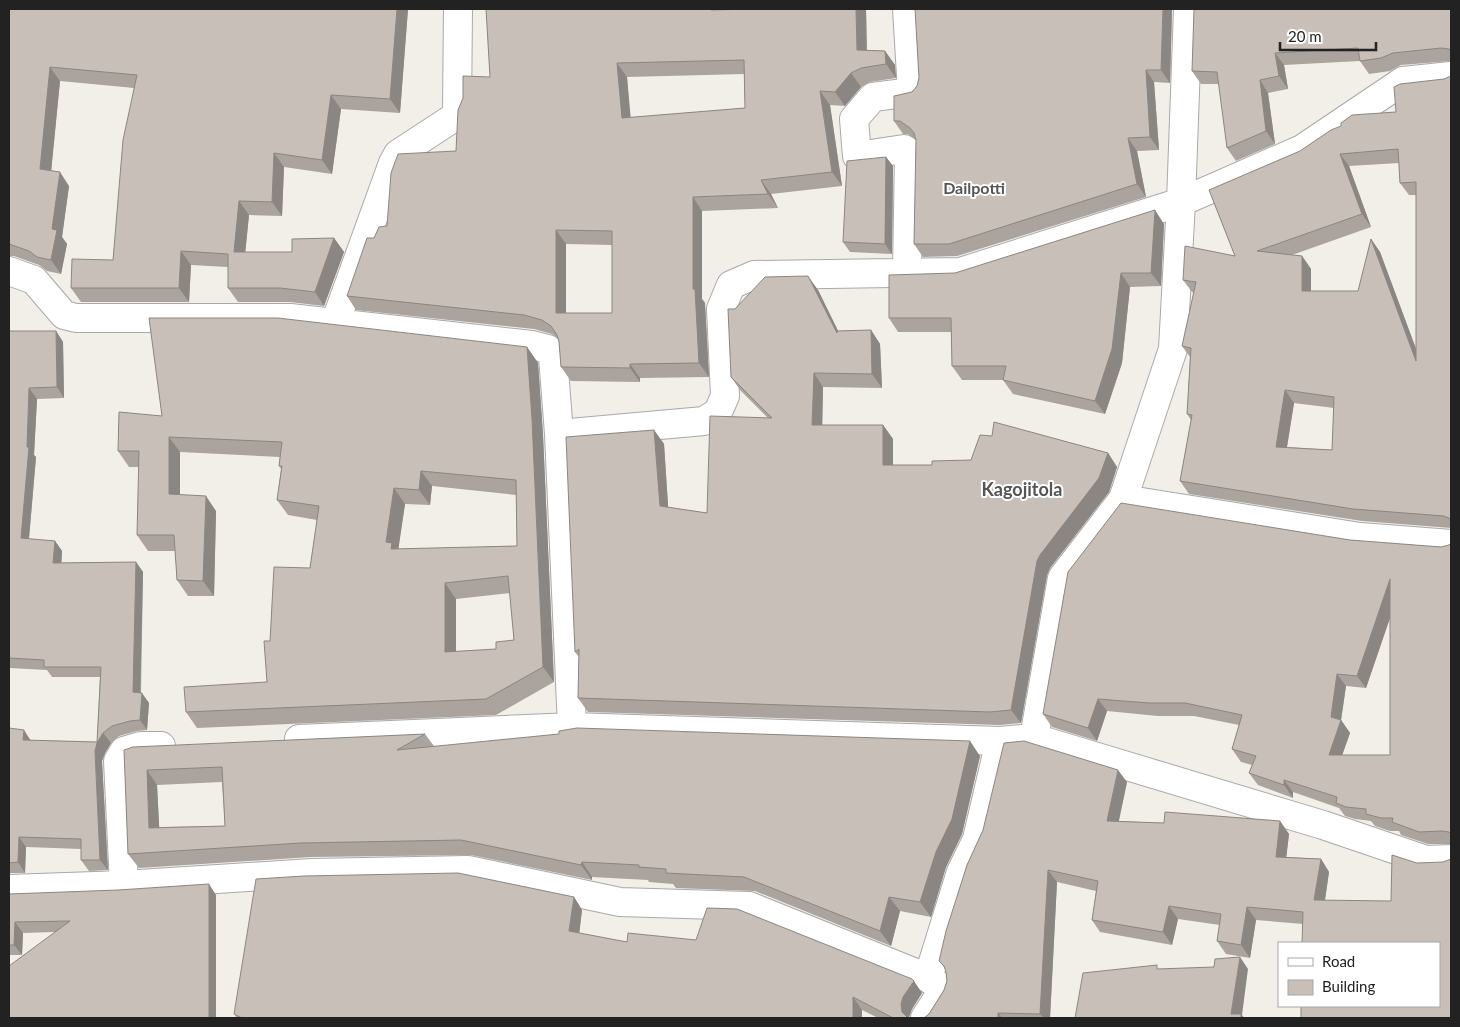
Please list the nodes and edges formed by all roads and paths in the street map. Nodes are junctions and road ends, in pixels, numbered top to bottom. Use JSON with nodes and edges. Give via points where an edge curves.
{"nodes":[{"id":1,"x":458,"y":9,"type":"edge"},
{"id":2,"x":908,"y":9,"type":"edge"},
{"id":3,"x":1188,"y":9,"type":"edge"},
{"id":4,"x":1451,"y":76,"type":"edge"},
{"id":5,"x":1181,"y":202,"type":"junction"},
{"id":6,"x":9,"y":271,"type":"edge"},
{"id":7,"x":907,"y":272,"type":"junction"},
{"id":8,"x":335,"y":323,"type":"junction"},
{"id":9,"x":559,"y":434,"type":"junction"},
{"id":10,"x":1123,"y":499,"type":"junction"},
{"id":11,"x":1451,"y":544,"type":"edge"},
{"id":12,"x":572,"y":727,"type":"junction"},
{"id":13,"x":1034,"y":738,"type":"junction"},
{"id":14,"x":278,"y":740,"type":"edge"},
{"id":15,"x":1000,"y":741,"type":"junction"},
{"id":16,"x":181,"y":745,"type":"edge"},
{"id":17,"x":1451,"y":859,"type":"edge"},
{"id":18,"x":124,"y":885,"type":"junction"},
{"id":19,"x":9,"y":889,"type":"edge"},
{"id":20,"x":928,"y":978,"type":"junction"},
{"id":21,"x":925,"y":1018,"type":"edge"}],
"edges":[{"from":1,"to":8,"type":"street","via":[[457,111],[453,118],[398,154],[392,163]]},
{"from":2,"to":7,"type":"street","via":[[912,92],[873,97],[854,119],[857,156],[904,148],[909,153]]},
{"from":3,"to":5,"type":"street"},
{"from":4,"to":5,"type":"street","via":[[1404,81],[1302,148]]},
{"from":5,"to":7,"type":"street","via":[[960,272]]},
{"from":5,"to":10,"type":"street","via":[[1173,349]]},
{"from":6,"to":8,"type":"street","via":[[34,280],[64,315],[76,318],[290,318]]},
{"from":7,"to":9,"type":"street","via":[[754,275],[731,285],[721,309],[725,396],[718,412],[704,421]]},
{"from":8,"to":9,"type":"street","via":[[548,349],[553,357]]},
{"from":9,"to":12,"type":"street"},
{"from":10,"to":11,"type":"street","via":[[1360,537]]},
{"from":10,"to":13,"type":"street","via":[[1062,578]]},
{"from":12,"to":14,"type":"street"},
{"from":12,"to":15,"type":"street"},
{"from":13,"to":15,"type":"street"},
{"from":13,"to":17,"type":"street","via":[[1323,825],[1426,860]]},
{"from":15,"to":20,"type":"street","via":[[977,839],[961,872]]},
{"from":16,"to":18,"type":"street","via":[[142,746],[124,751],[118,761]]},
{"from":18,"to":19,"type":"street"},
{"from":18,"to":20,"type":"street","via":[[312,873],[468,870],[620,902],[749,906]]},
{"from":20,"to":21,"type":"street","via":[[939,986],[940,995]]}]}
